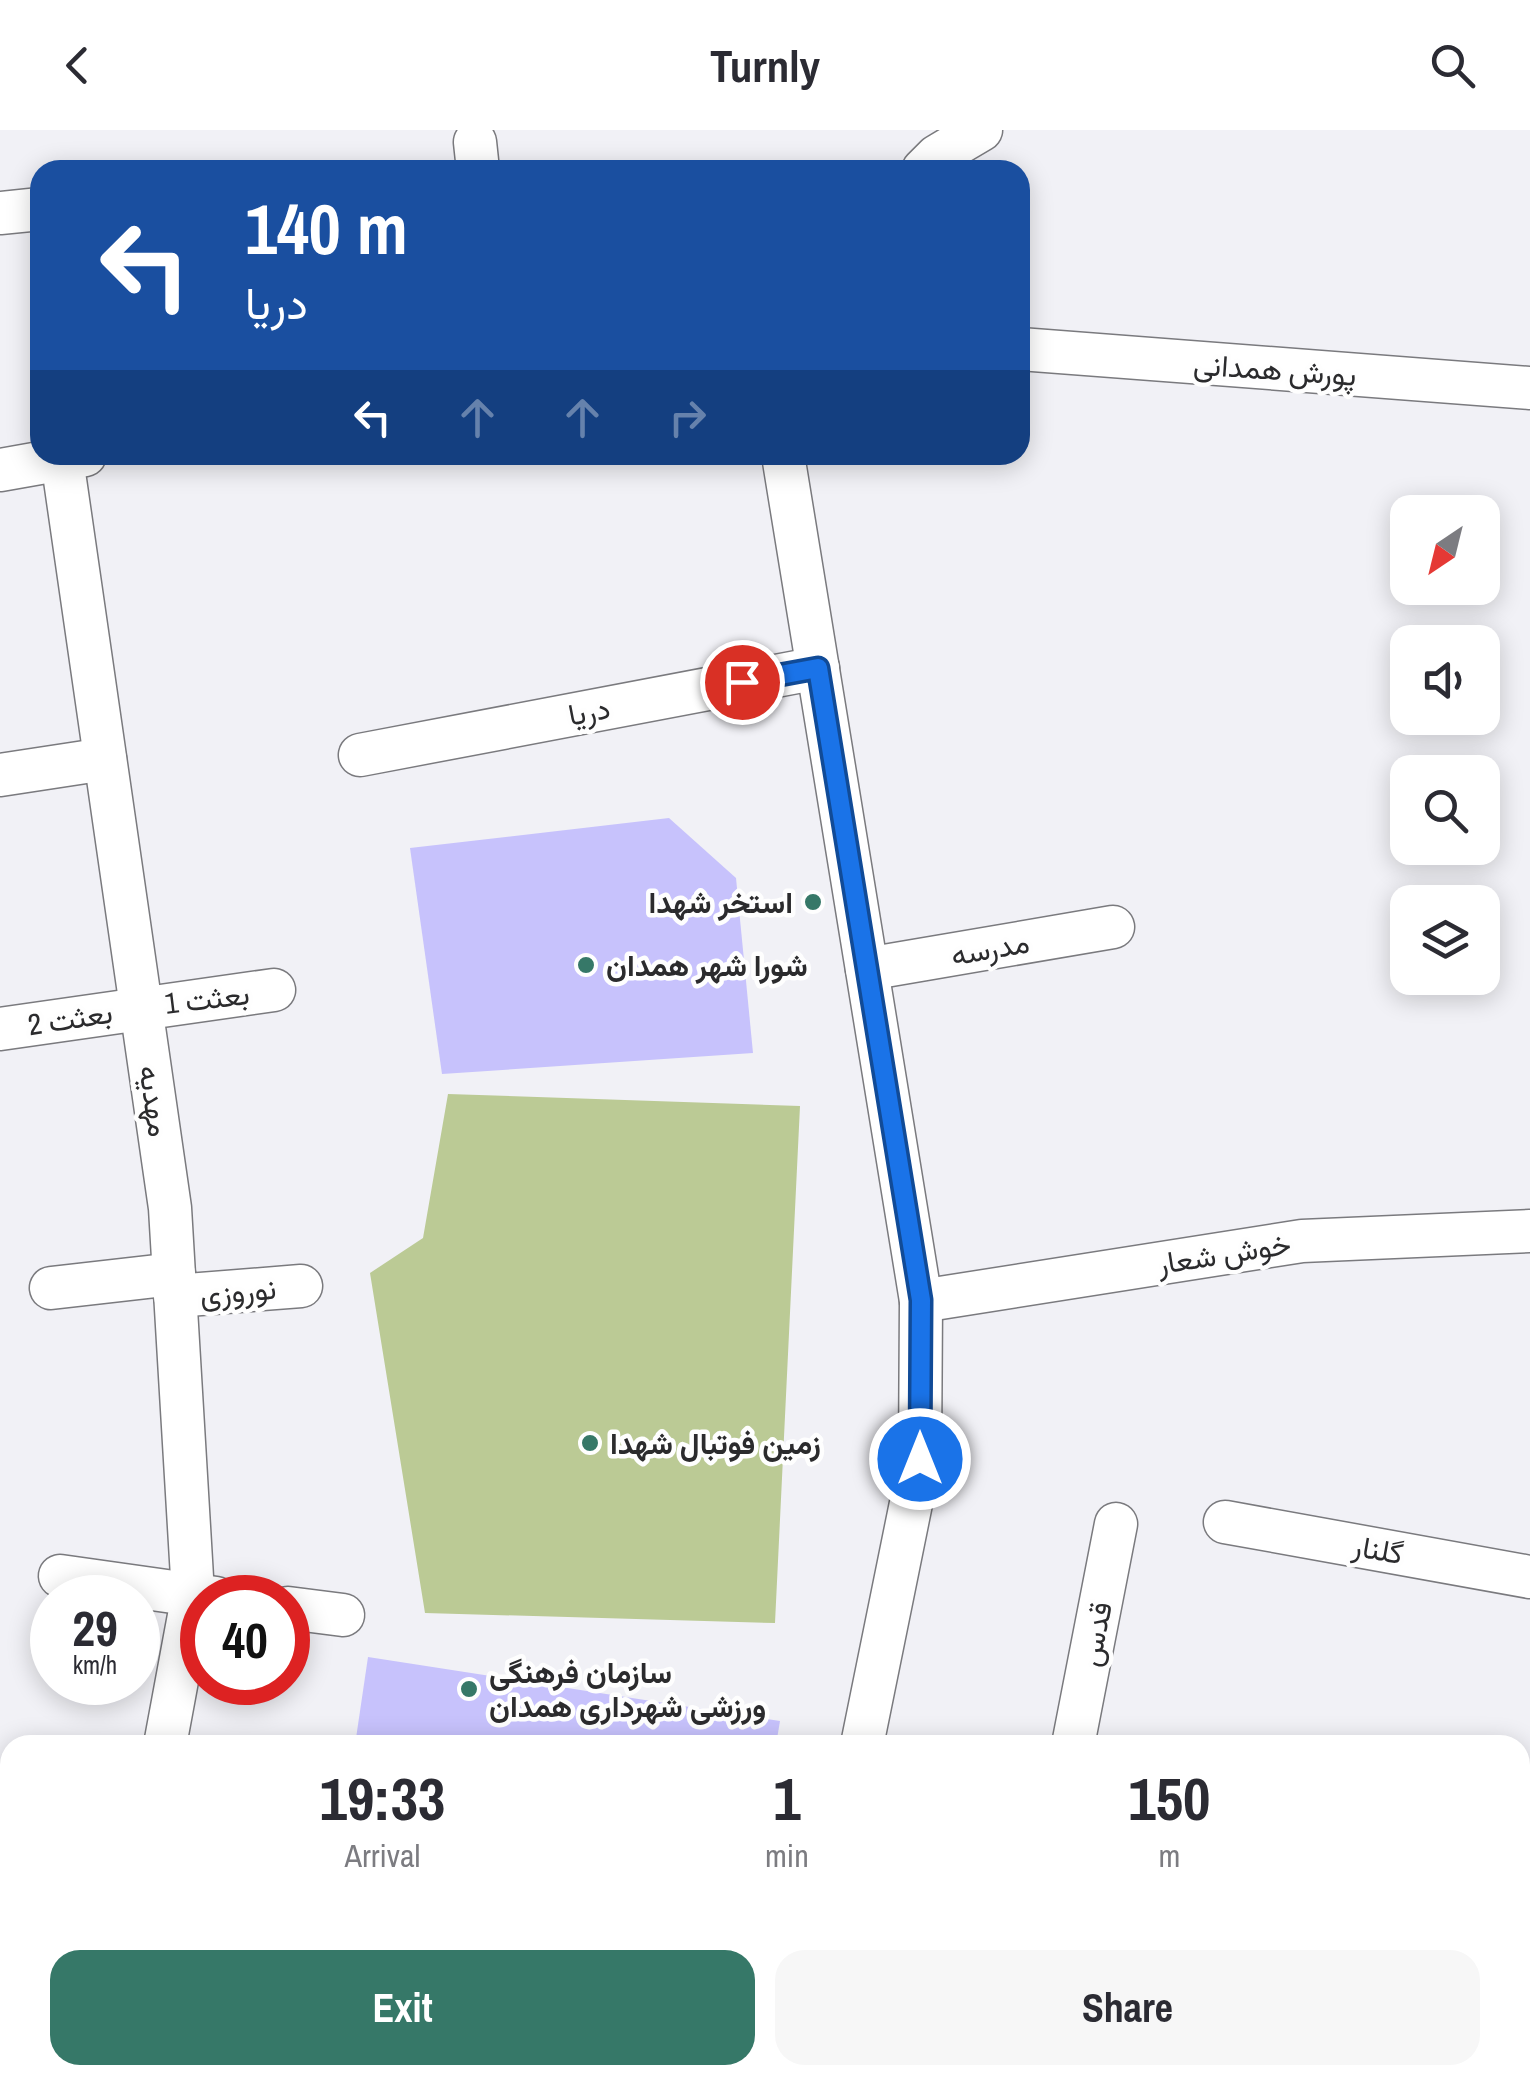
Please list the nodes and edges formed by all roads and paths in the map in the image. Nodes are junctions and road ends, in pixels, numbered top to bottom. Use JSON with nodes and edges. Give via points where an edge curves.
{"nodes":[{"id":1,"x":982,"y":130,"type":"edge"},
{"id":2,"x":933,"y":160,"type":"edge"},
{"id":3,"x":30,"y":209,"type":"edge"},
{"id":4,"x":0,"y":212,"type":"edge"},
{"id":5,"x":1030,"y":350,"type":"edge"},
{"id":6,"x":1530,"y":388,"type":"edge"},
{"id":7,"x":30,"y":465,"type":"edge"},
{"id":8,"x":74,"y":465,"type":"edge"},
{"id":9,"x":785,"y":465,"type":"edge"},
{"id":10,"x":0,"y":470,"type":"edge"},
{"id":11,"x":818,"y":668,"type":"junction"},
{"id":12,"x":360,"y":755,"type":"dead end"},
{"id":13,"x":106,"y":759,"type":"junction"},
{"id":14,"x":0,"y":774,"type":"edge"},
{"id":15,"x":1113,"y":926,"type":"dead end"},
{"id":16,"x":867,"y":970,"type":"junction"},
{"id":17,"x":274,"y":990,"type":"dead end"},
{"id":18,"x":141,"y":1006,"type":"junction"},
{"id":19,"x":0,"y":1029,"type":"edge"},
{"id":20,"x":1530,"y":1231,"type":"edge"},
{"id":21,"x":174,"y":1285,"type":"junction"},
{"id":22,"x":301,"y":1286,"type":"dead end"},
{"id":23,"x":51,"y":1288,"type":"dead end"},
{"id":24,"x":921,"y":1300,"type":"junction"},
{"id":25,"x":1225,"y":1522,"type":"dead end"},
{"id":26,"x":1116,"y":1524,"type":"dead end"},
{"id":27,"x":202,"y":1575,"type":"edge"},
{"id":28,"x":1530,"y":1577,"type":"edge"},
{"id":29,"x":310,"y":1611,"type":"edge"},
{"id":30,"x":343,"y":1615,"type":"dead end"},
{"id":31,"x":180,"y":1685,"type":"edge"},
{"id":32,"x":167,"y":1735,"type":"edge"},
{"id":33,"x":864,"y":1735,"type":"edge"},
{"id":34,"x":1075,"y":1735,"type":"edge"}],
"edges":[{"from":1,"to":2,"type":"street"},
{"from":3,"to":4,"type":"street"},
{"from":5,"to":6,"type":"street","name":"پورش همدانی"},
{"from":7,"to":10,"type":"street"},
{"from":8,"to":13,"type":"street","name":"مهدیه"},
{"from":9,"to":11,"type":"street"},
{"from":11,"to":12,"type":"street","name":"دریا"},
{"from":11,"to":16,"type":"street"},
{"from":13,"to":14,"type":"street"},
{"from":13,"to":18,"type":"street","name":"مهدیه"},
{"from":15,"to":16,"type":"street","name":"مدرسه"},
{"from":16,"to":24,"type":"street"},
{"from":17,"to":18,"type":"street","name":"بعثت 1"},
{"from":18,"to":19,"type":"street","name":"بعثت 2"},
{"from":18,"to":21,"type":"street","name":"مهدیه","via":[[170,1208]]},
{"from":20,"to":24,"type":"street","name":"خوش شعار","via":[[1302,1241]]},
{"from":21,"to":22,"type":"street","name":"نوروزی"},
{"from":21,"to":23,"type":"street","name":"نوروزی"},
{"from":21,"to":27,"type":"street","name":"مهدیه"},
{"from":24,"to":33,"type":"street","via":[[920,1459]]},
{"from":25,"to":28,"type":"street","name":"گلنار"},
{"from":26,"to":34,"type":"street","name":"قدس"},
{"from":29,"to":30,"type":"street"},
{"from":31,"to":32,"type":"street","name":"مهدیه"}]}
